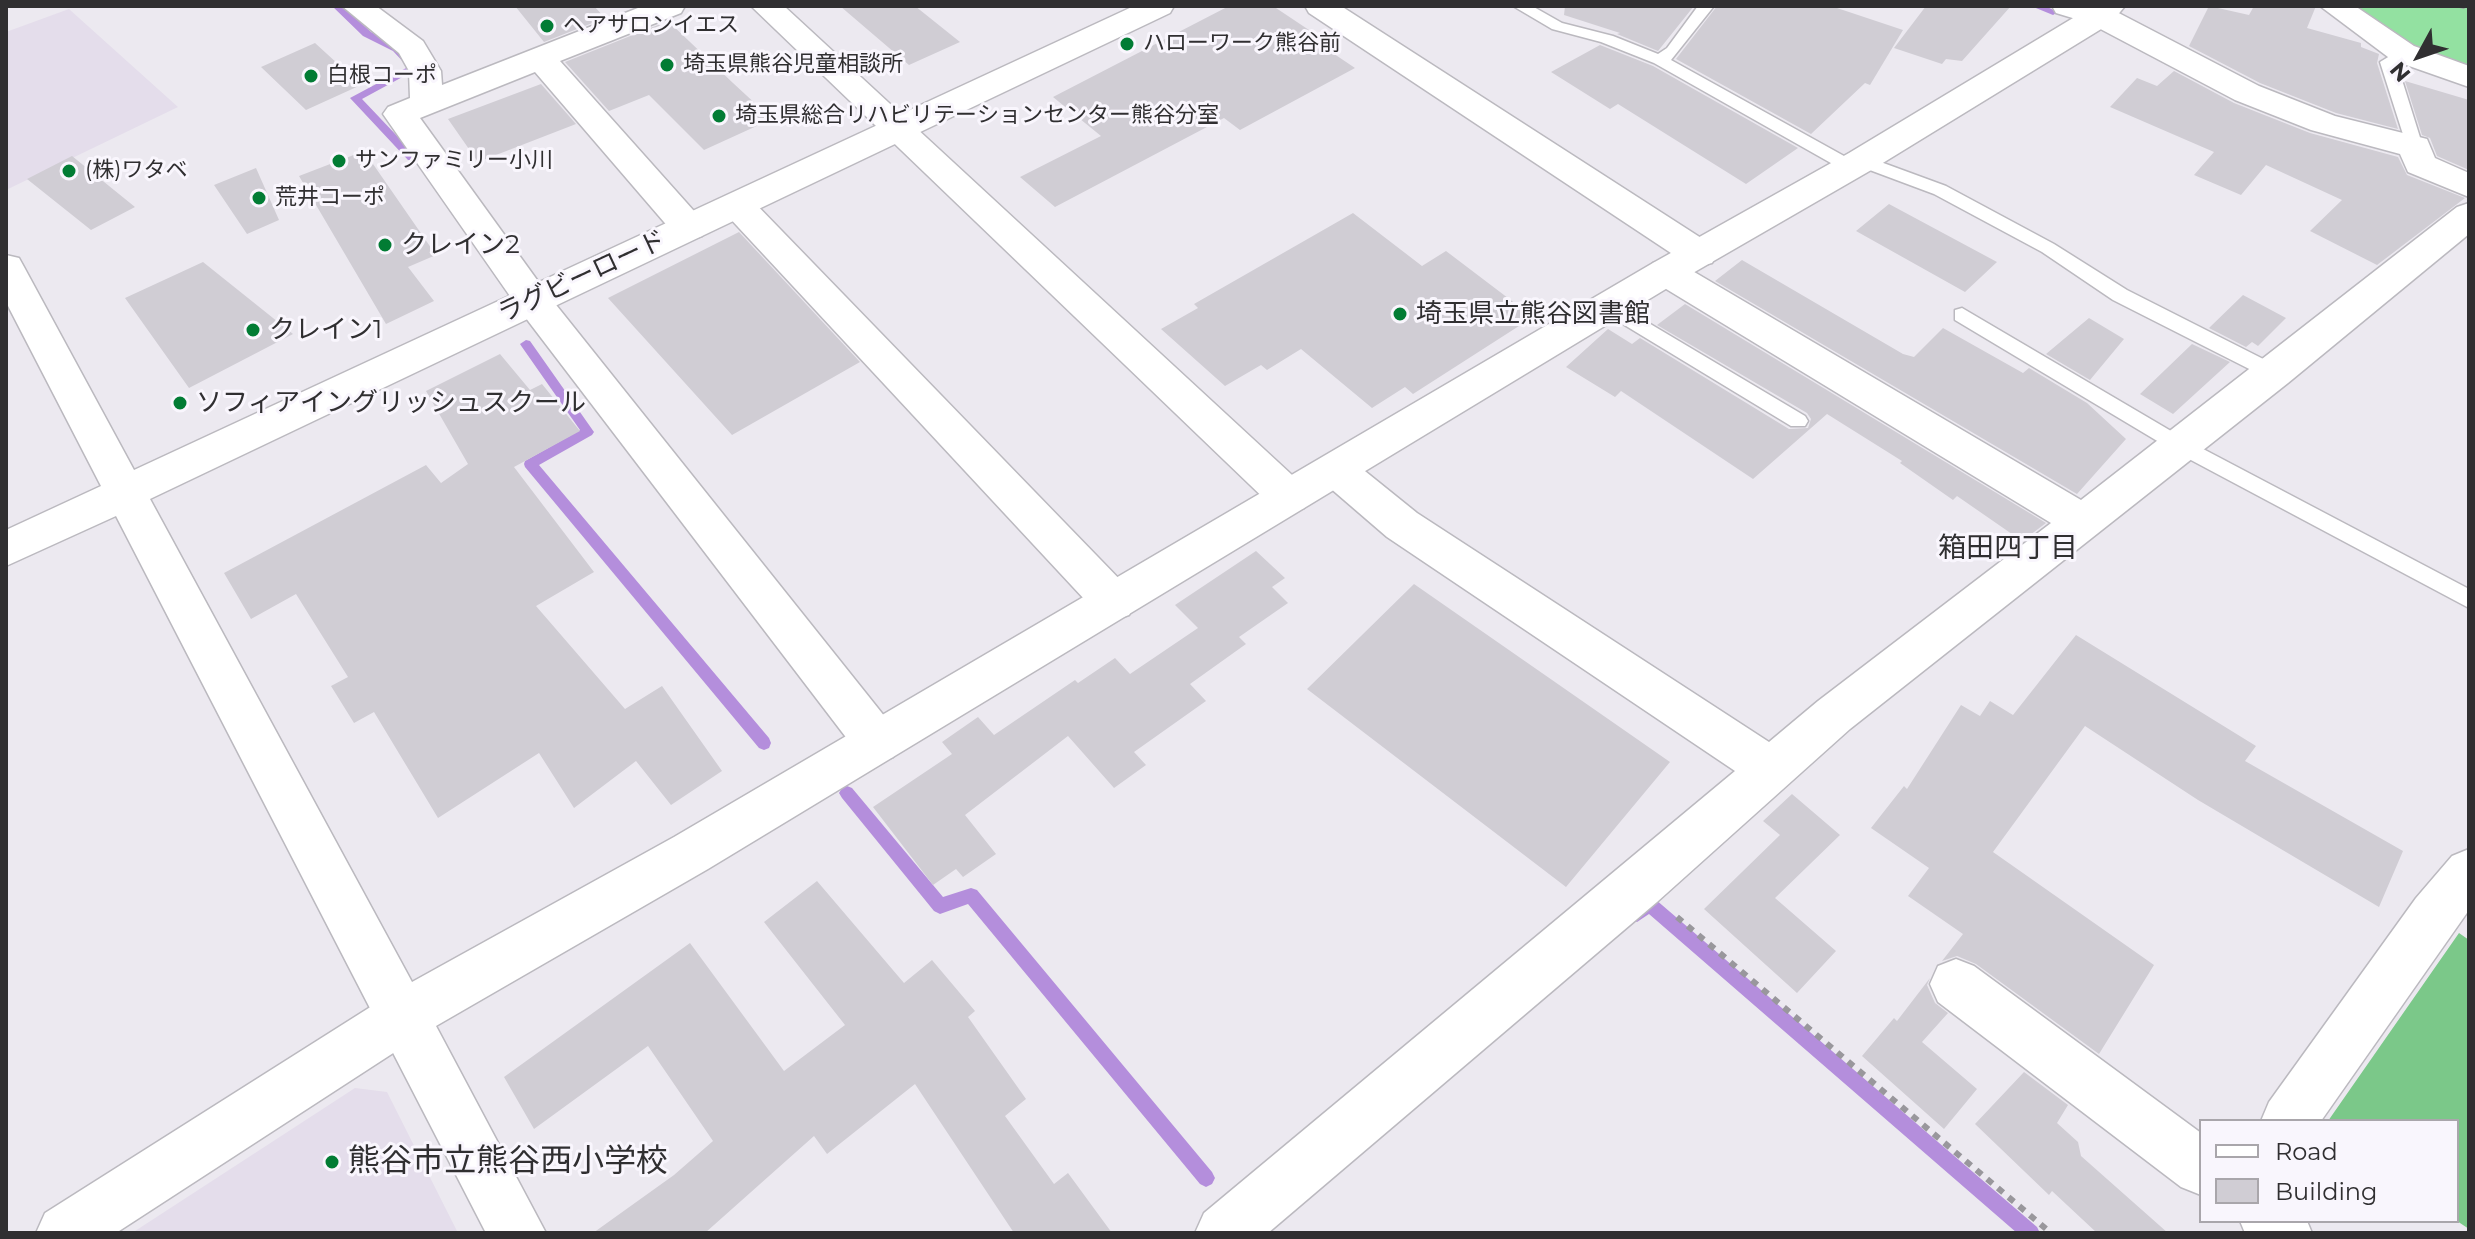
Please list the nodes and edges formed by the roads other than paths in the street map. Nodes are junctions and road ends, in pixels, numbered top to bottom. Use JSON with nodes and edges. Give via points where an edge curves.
{"nodes":[{"id":1,"x":357,"y":6,"type":"edge"},
{"id":2,"x":670,"y":6,"type":"edge"},
{"id":3,"x":766,"y":6,"type":"edge"},
{"id":4,"x":1159,"y":6,"type":"edge"},
{"id":5,"x":1320,"y":6,"type":"edge"},
{"id":6,"x":1521,"y":6,"type":"edge"},
{"id":7,"x":1706,"y":6,"type":"edge"},
{"id":8,"x":2335,"y":6,"type":"edge"},
{"id":9,"x":2092,"y":9,"type":"edge"},
{"id":10,"x":2403,"y":53,"type":"junction"},
{"id":11,"x":540,"y":58,"type":"junction"},
{"id":12,"x":1660,"y":60,"type":"junction"},
{"id":13,"x":2469,"y":77,"type":"edge"},
{"id":14,"x":427,"y":103,"type":"junction"},
{"id":15,"x":896,"y":129,"type":"junction"},
{"id":16,"x":2418,"y":155,"type":"junction"},
{"id":17,"x":1856,"y":164,"type":"junction"},
{"id":18,"x":2469,"y":186,"type":"edge"},
{"id":19,"x":737,"y":205,"type":"junction"},
{"id":20,"x":689,"y":228,"type":"junction"},
{"id":21,"x":2460,"y":234,"type":"edge"},
{"id":22,"x":1682,"y":263,"type":"junction"},
{"id":23,"x":6,"y":267,"type":"edge"},
{"id":24,"x":532,"y":300,"type":"junction"},
{"id":25,"x":1610,"y":307,"type":"junction"},
{"id":26,"x":1962,"y":315,"type":"dead end"},
{"id":27,"x":2274,"y":373,"type":"junction"},
{"id":28,"x":1798,"y":421,"type":"dead end"},
{"id":29,"x":2181,"y":446,"type":"junction"},
{"id":30,"x":1336,"y":470,"type":"junction"},
{"id":31,"x":127,"y":491,"type":"junction"},
{"id":32,"x":1289,"y":497,"type":"junction"},
{"id":33,"x":2084,"y":522,"type":"junction"},
{"id":34,"x":6,"y":549,"type":"edge"},
{"id":35,"x":2469,"y":599,"type":"edge"},
{"id":36,"x":1114,"y":602,"type":"junction"},
{"id":37,"x":877,"y":742,"type":"junction"},
{"id":38,"x":1772,"y":770,"type":"junction"},
{"id":39,"x":2469,"y":872,"type":"edge"},
{"id":40,"x":1956,"y":984,"type":"dead end"},
{"id":41,"x":402,"y":1017,"type":"junction"},
{"id":42,"x":2289,"y":1119,"type":"edge"},
{"id":43,"x":2199,"y":1166,"type":"edge"},
{"id":44,"x":65,"y":1233,"type":"edge"},
{"id":45,"x":517,"y":1233,"type":"edge"},
{"id":46,"x":1224,"y":1233,"type":"edge"}],
"edges":[{"from":1,"to":14,"type":"street","via":[[412,48],[425,71]]},
{"from":2,"to":11,"type":"street"},
{"from":3,"to":15,"type":"street"},
{"from":4,"to":15,"type":"street","name":"ラグビーロード"},
{"from":5,"to":22,"type":"street"},
{"from":6,"to":12,"type":"lane","via":[[1557,26]]},
{"from":7,"to":12,"type":"lane","via":[[1673,51]]},
{"from":8,"to":10,"type":"street"},
{"from":9,"to":16,"type":"street","via":[[2247,93]]},
{"from":9,"to":17,"type":"street"},
{"from":10,"to":13,"type":"street"},
{"from":10,"to":16,"type":"lane","via":[[2388,62]]},
{"from":11,"to":14,"type":"street"},
{"from":11,"to":20,"type":"street"},
{"from":12,"to":17,"type":"lane"},
{"from":14,"to":24,"type":"street","via":[[400,114]]},
{"from":15,"to":19,"type":"street","name":"ラグビーロード"},
{"from":15,"to":32,"type":"street"},
{"from":16,"to":18,"type":"street"},
{"from":17,"to":22,"type":"street"},
{"from":17,"to":27,"type":"lane","via":[[1940,190],[2048,248],[2120,295]]},
{"from":19,"to":20,"type":"street","name":"ラグビーロード"},
{"from":19,"to":36,"type":"street"},
{"from":20,"to":24,"type":"street","name":"ラグビーロード"},
{"from":21,"to":27,"type":"street"},
{"from":22,"to":25,"type":"street"},
{"from":22,"to":33,"type":"street"},
{"from":23,"to":31,"type":"street"},
{"from":24,"to":31,"type":"street","name":"ラグビーロード"},
{"from":24,"to":37,"type":"street"},
{"from":25,"to":28,"type":"lane"},
{"from":25,"to":30,"type":"street"},
{"from":26,"to":29,"type":"lane"},
{"from":27,"to":29,"type":"street"},
{"from":29,"to":33,"type":"street"},
{"from":29,"to":35,"type":"lane"},
{"from":30,"to":32,"type":"street"},
{"from":30,"to":38,"type":"street","via":[[1402,525]]},
{"from":31,"to":34,"type":"street","name":"ラグビーロード"},
{"from":31,"to":41,"type":"street"},
{"from":32,"to":36,"type":"street"},
{"from":33,"to":38,"type":"street","via":[[1834,715]]},
{"from":36,"to":37,"type":"street"},
{"from":37,"to":41,"type":"street"},
{"from":38,"to":46,"type":"street"},
{"from":39,"to":42,"type":"street"},
{"from":40,"to":43,"type":"street"},
{"from":41,"to":44,"type":"street"},
{"from":41,"to":45,"type":"street"}]}
